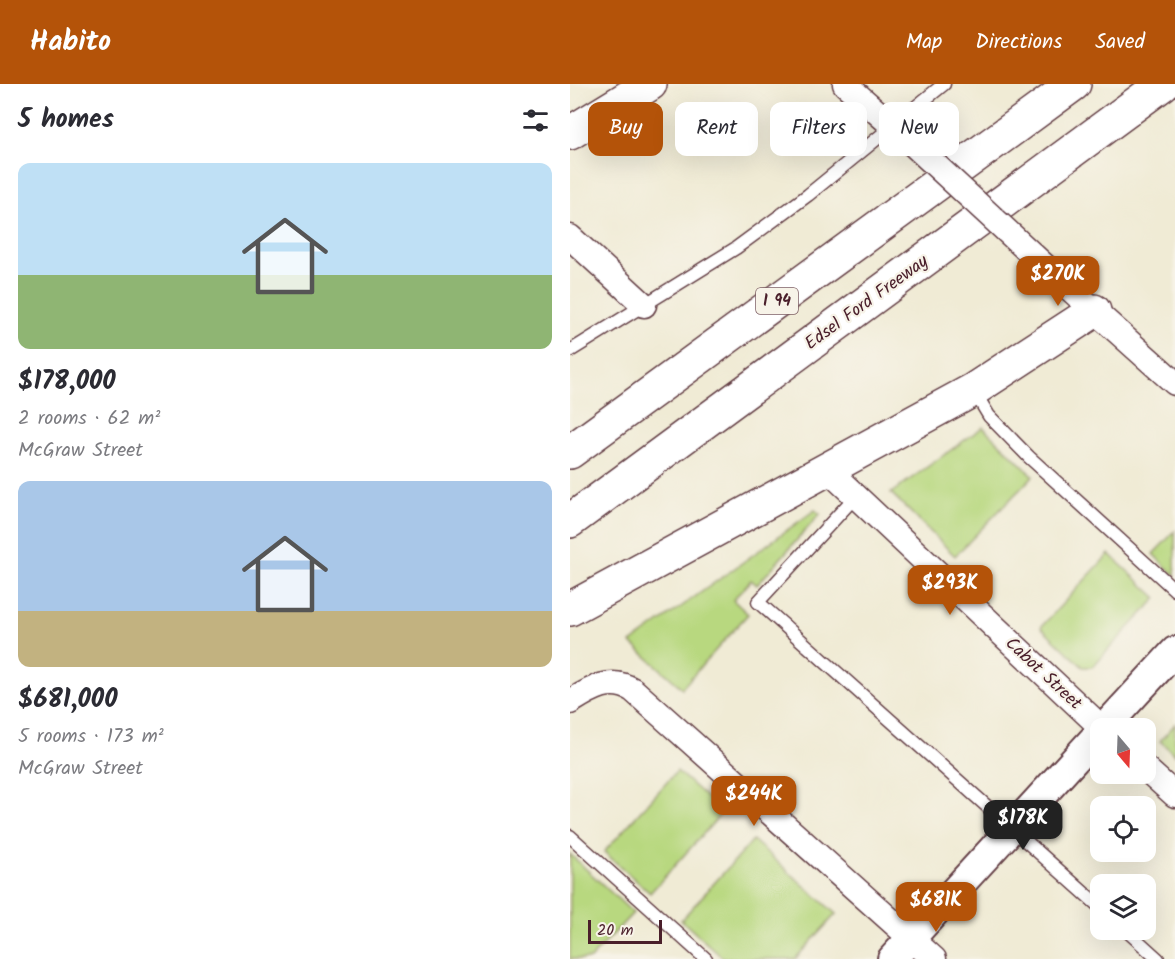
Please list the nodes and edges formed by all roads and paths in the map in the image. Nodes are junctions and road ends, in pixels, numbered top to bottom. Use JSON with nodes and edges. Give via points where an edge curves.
{"nodes":[{"id":1,"x":650,"y":84,"type":"edge"},
{"id":2,"x":845,"y":84,"type":"edge"},
{"id":3,"x":944,"y":84,"type":"edge"},
{"id":4,"x":1039,"y":84,"type":"edge"},
{"id":5,"x":1074,"y":84,"type":"edge"},
{"id":6,"x":1163,"y":84,"type":"edge"},
{"id":7,"x":926,"y":102,"type":"edge"},
{"id":8,"x":879,"y":114,"type":"edge"},
{"id":9,"x":570,"y":133,"type":"edge"},
{"id":10,"x":879,"y":145,"type":"edge"},
{"id":11,"x":983,"y":150,"type":"junction"},
{"id":12,"x":925,"y":156,"type":"edge"},
{"id":13,"x":570,"y":237,"type":"edge"},
{"id":14,"x":644,"y":305,"type":"junction"},
{"id":15,"x":1095,"y":311,"type":"junction"},
{"id":16,"x":570,"y":351,"type":"edge"},
{"id":17,"x":1175,"y":383,"type":"edge"},
{"id":18,"x":973,"y":390,"type":"junction"},
{"id":19,"x":570,"y":452,"type":"edge"},
{"id":20,"x":828,"y":470,"type":"junction"},
{"id":21,"x":855,"y":498,"type":"junction"},
{"id":22,"x":570,"y":521,"type":"edge"},
{"id":23,"x":1175,"y":590,"type":"edge"},
{"id":24,"x":570,"y":609,"type":"edge"},
{"id":25,"x":1175,"y":651,"type":"edge"},
{"id":26,"x":570,"y":702,"type":"edge"},
{"id":27,"x":1113,"y":718,"type":"edge"},
{"id":28,"x":1090,"y":719,"type":"edge"},
{"id":29,"x":1090,"y":743,"type":"edge"},
{"id":30,"x":1156,"y":778,"type":"edge"},
{"id":31,"x":1175,"y":795,"type":"edge"},
{"id":32,"x":1013,"y":827,"type":"junction"},
{"id":33,"x":570,"y":836,"type":"edge"},
{"id":34,"x":1090,"y":898,"type":"edge"},
{"id":35,"x":911,"y":938,"type":"junction"},
{"id":36,"x":1137,"y":940,"type":"edge"},
{"id":37,"x":706,"y":959,"type":"edge"},
{"id":38,"x":892,"y":959,"type":"edge"},
{"id":39,"x":934,"y":959,"type":"edge"},
{"id":40,"x":1158,"y":959,"type":"edge"}],
"edges":[{"from":1,"to":9,"type":"main road"},
{"from":2,"to":8,"type":"street"},
{"from":3,"to":7,"type":"lane"},
{"from":4,"to":11,"type":"main road"},
{"from":5,"to":11,"type":"main road","number":"I 94"},
{"from":6,"to":22,"type":"main road","name":"Edsel Ford Freeway"},
{"from":10,"to":14,"type":"lane","via":[[736,248]]},
{"from":11,"to":19,"type":"main road","number":"I 94"},
{"from":12,"to":15,"type":"street","bridge":true},
{"from":13,"to":14,"type":"street"},
{"from":14,"to":16,"type":"lane"},
{"from":15,"to":17,"type":"street"},
{"from":15,"to":18,"type":"main road"},
{"from":18,"to":20,"type":"main road"},
{"from":18,"to":23,"type":"lane","via":[[989,416],[1029,457]]},
{"from":20,"to":21,"type":"street","name":"Cabot Street"},
{"from":20,"to":24,"type":"main road"},
{"from":21,"to":28,"type":"street","name":"Cabot Street"},
{"from":21,"to":32,"type":"lane","via":[[758,602]]},
{"from":25,"to":27,"type":"street"},
{"from":26,"to":35,"type":"street","via":[[613,682],[633,690]]},
{"from":29,"to":32,"type":"street"},
{"from":30,"to":31,"type":"street"},
{"from":32,"to":34,"type":"lane"},
{"from":32,"to":35,"type":"street"},
{"from":33,"to":37,"type":"lane"},
{"from":35,"to":38,"type":"street"},
{"from":35,"to":39,"type":"street"},
{"from":36,"to":40,"type":"lane"}]}
